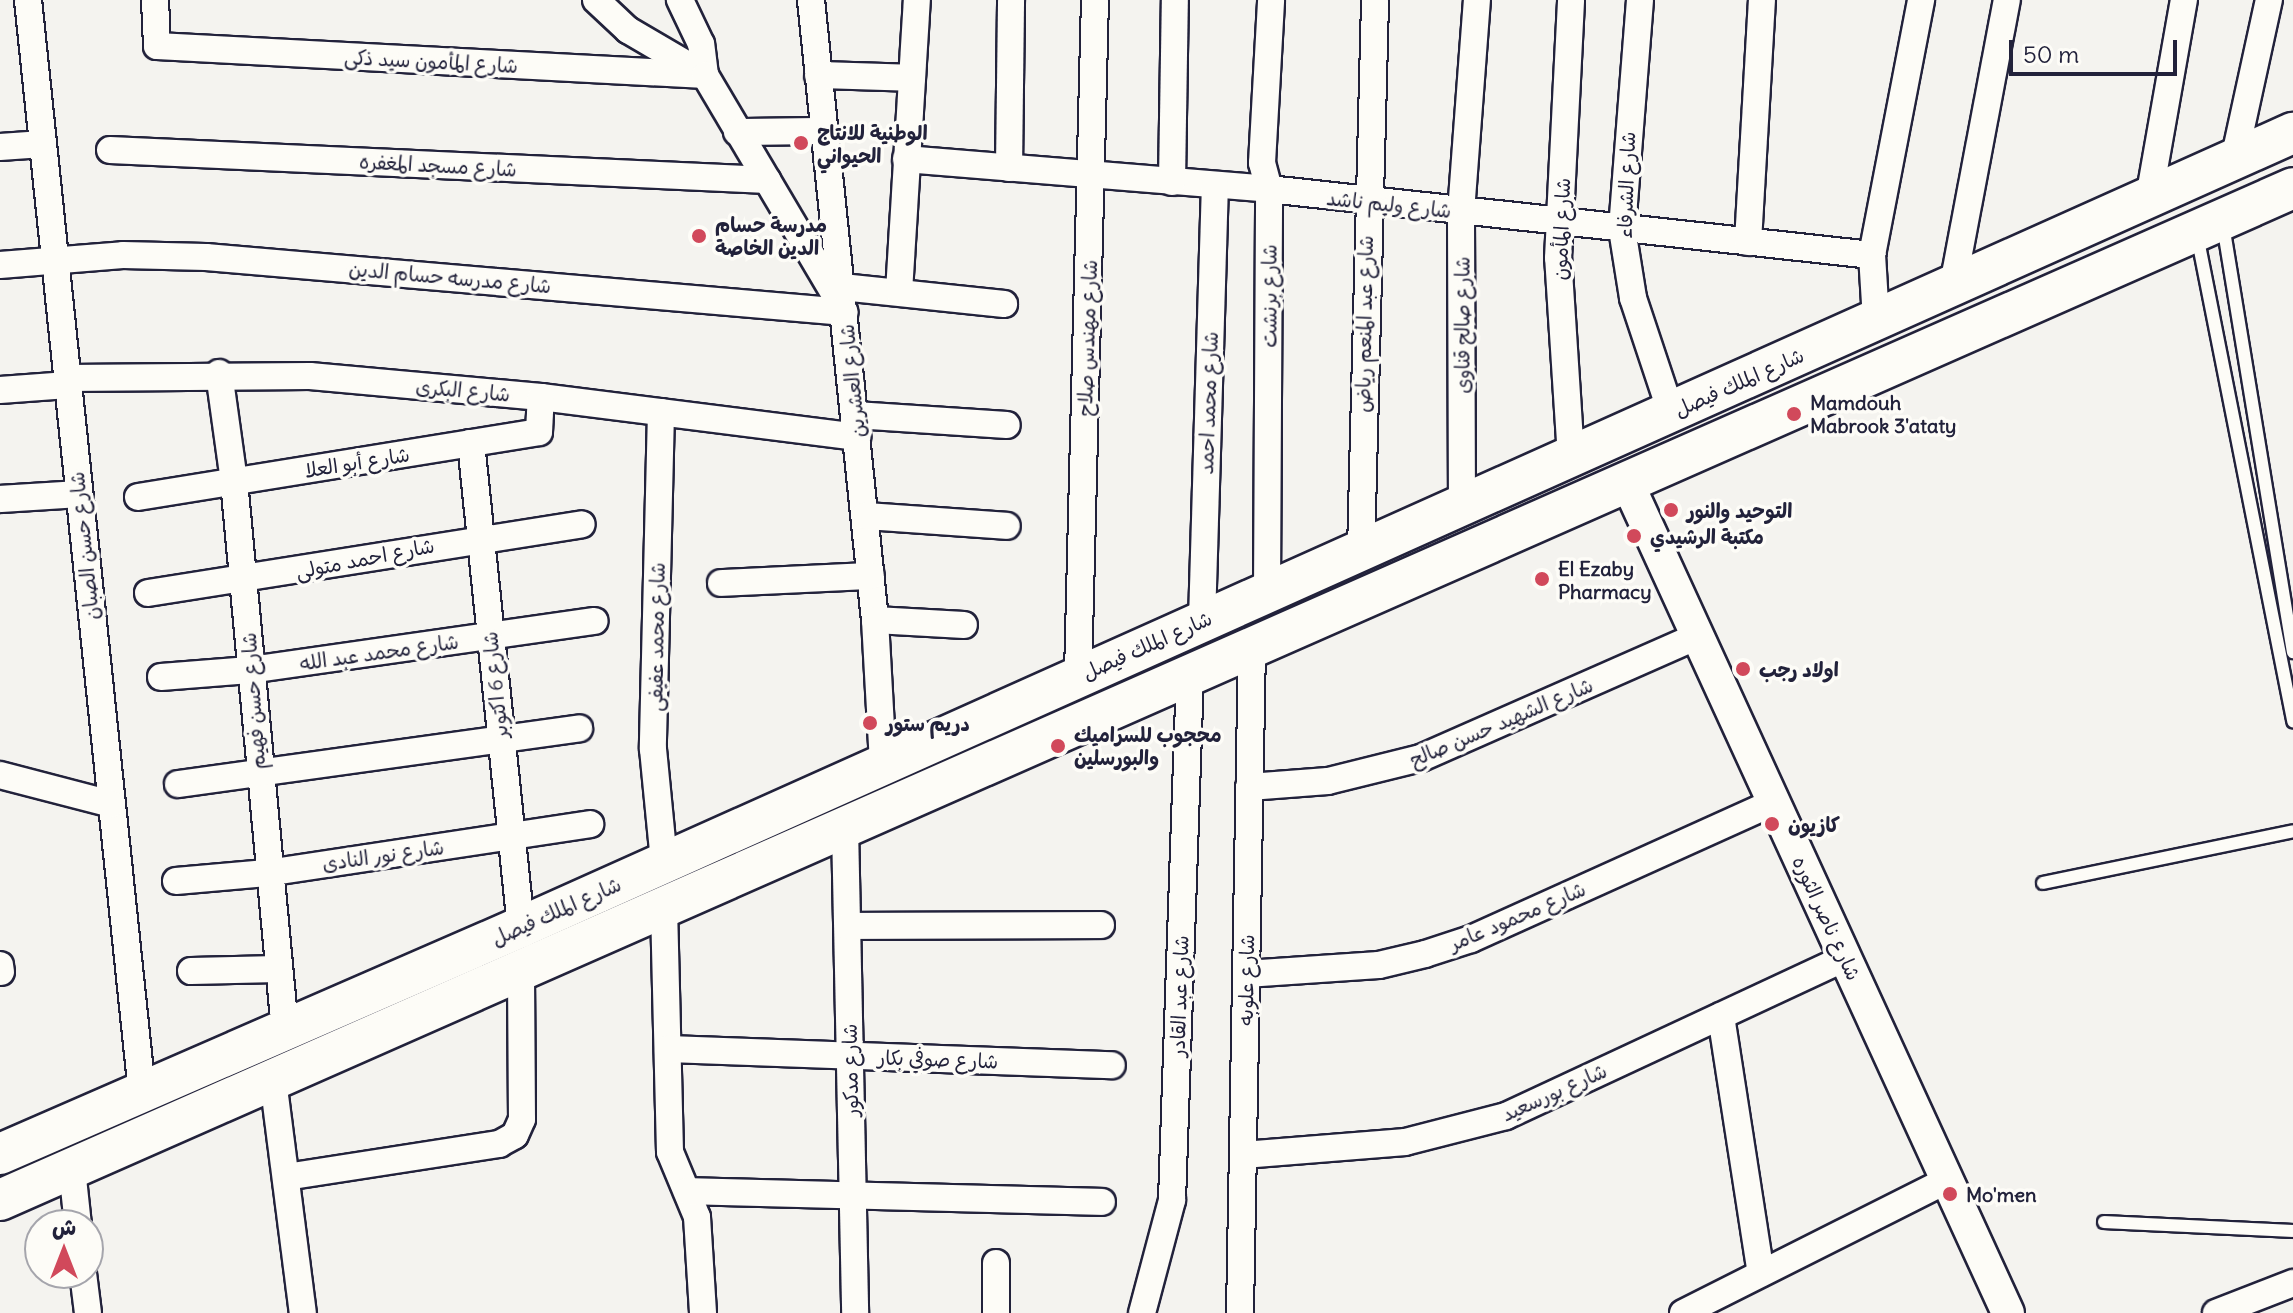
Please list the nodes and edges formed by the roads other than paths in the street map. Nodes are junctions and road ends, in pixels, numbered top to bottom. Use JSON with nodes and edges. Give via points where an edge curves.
{"nodes":[{"id":1,"x":28,"y":0,"type":"edge"},
{"id":2,"x":155,"y":0,"type":"edge"},
{"id":3,"x":596,"y":0,"type":"edge"},
{"id":4,"x":680,"y":0,"type":"edge"},
{"id":5,"x":811,"y":0,"type":"edge"},
{"id":6,"x":917,"y":0,"type":"edge"},
{"id":7,"x":1011,"y":0,"type":"edge"},
{"id":8,"x":1095,"y":0,"type":"edge"},
{"id":9,"x":1175,"y":0,"type":"edge"},
{"id":10,"x":1271,"y":0,"type":"edge"},
{"id":11,"x":1375,"y":0,"type":"edge"},
{"id":12,"x":1477,"y":0,"type":"edge"},
{"id":13,"x":1571,"y":0,"type":"edge"},
{"id":14,"x":1640,"y":0,"type":"edge"},
{"id":15,"x":1762,"y":0,"type":"edge"},
{"id":16,"x":1921,"y":0,"type":"edge"},
{"id":17,"x":2007,"y":0,"type":"edge"},
{"id":18,"x":2184,"y":0,"type":"edge"},
{"id":19,"x":2269,"y":0,"type":"edge"},
{"id":20,"x":705,"y":75,"type":"junction"},
{"id":21,"x":818,"y":75,"type":"junction"},
{"id":22,"x":912,"y":78,"type":"junction"},
{"id":23,"x":823,"y":131,"type":"junction"},
{"id":24,"x":737,"y":132,"type":"junction"},
{"id":25,"x":2293,"y":133,"type":"edge"},
{"id":26,"x":43,"y":144,"type":"junction"},
{"id":27,"x":0,"y":147,"type":"edge"},
{"id":28,"x":110,"y":150,"type":"dead end"},
{"id":29,"x":906,"y":159,"type":"junction"},
{"id":30,"x":2234,"y":160,"type":"junction"},
{"id":31,"x":1009,"y":168,"type":"junction"},
{"id":32,"x":1092,"y":176,"type":"junction"},
{"id":33,"x":767,"y":180,"type":"junction"},
{"id":34,"x":1172,"y":182,"type":"junction"},
{"id":35,"x":1215,"y":185,"type":"junction"},
{"id":36,"x":2293,"y":188,"type":"edge"},
{"id":37,"x":1269,"y":189,"type":"junction"},
{"id":38,"x":2149,"y":198,"type":"junction"},
{"id":39,"x":1366,"y":204,"type":"junction"},
{"id":40,"x":1461,"y":212,"type":"junction"},
{"id":41,"x":1560,"y":221,"type":"junction"},
{"id":42,"x":2209,"y":226,"type":"junction"},
{"id":43,"x":2080,"y":227,"type":"junction"},
{"id":44,"x":1622,"y":229,"type":"junction"},
{"id":45,"x":1748,"y":242,"type":"junction"},
{"id":46,"x":1872,"y":255,"type":"junction"},
{"id":47,"x":55,"y":260,"type":"junction"},
{"id":48,"x":2009,"y":260,"type":"junction"},
{"id":49,"x":0,"y":265,"type":"edge"},
{"id":50,"x":2099,"y":277,"type":"junction"},
{"id":51,"x":1953,"y":285,"type":"junction"},
{"id":52,"x":899,"y":292,"type":"junction"},
{"id":53,"x":843,"y":300,"type":"junction"},
{"id":54,"x":1004,"y":304,"type":"dead end"},
{"id":55,"x":2021,"y":310,"type":"junction"},
{"id":56,"x":1876,"y":320,"type":"junction"},
{"id":57,"x":219,"y":373,"type":"junction"},
{"id":58,"x":68,"y":382,"type":"junction"},
{"id":59,"x":0,"y":390,"type":"edge"},
{"id":60,"x":541,"y":397,"type":"junction"},
{"id":61,"x":661,"y":412,"type":"junction"},
{"id":62,"x":1671,"y":412,"type":"junction"},
{"id":63,"x":1007,"y":425,"type":"dead end"},
{"id":64,"x":856,"y":426,"type":"junction"},
{"id":65,"x":471,"y":443,"type":"junction"},
{"id":66,"x":1571,"y":457,"type":"junction"},
{"id":67,"x":1626,"y":480,"type":"junction"},
{"id":68,"x":234,"y":481,"type":"junction"},
{"id":69,"x":2267,"y":485,"type":"junction"},
{"id":70,"x":2248,"y":489,"type":"junction"},
{"id":71,"x":79,"y":494,"type":"junction"},
{"id":72,"x":138,"y":497,"type":"dead end"},
{"id":73,"x":0,"y":499,"type":"edge"},
{"id":74,"x":1462,"y":506,"type":"junction"},
{"id":75,"x":865,"y":516,"type":"junction"},
{"id":76,"x":582,"y":524,"type":"dead end"},
{"id":77,"x":1007,"y":526,"type":"dead end"},
{"id":78,"x":481,"y":536,"type":"junction"},
{"id":79,"x":1361,"y":551,"type":"junction"},
{"id":80,"x":871,"y":576,"type":"junction"},
{"id":81,"x":244,"y":580,"type":"junction"},
{"id":82,"x":721,"y":583,"type":"dead end"},
{"id":83,"x":1267,"y":592,"type":"junction"},
{"id":84,"x":148,"y":593,"type":"dead end"},
{"id":85,"x":875,"y":620,"type":"junction"},
{"id":86,"x":595,"y":621,"type":"dead end"},
{"id":87,"x":1202,"y":621,"type":"junction"},
{"id":88,"x":964,"y":625,"type":"dead end"},
{"id":89,"x":1697,"y":636,"type":"junction"},
{"id":90,"x":489,"y":637,"type":"junction"},
{"id":91,"x":1252,"y":647,"type":"junction"},
{"id":92,"x":2289,"y":653,"type":"edge"},
{"id":93,"x":250,"y":670,"type":"junction"},
{"id":94,"x":1078,"y":675,"type":"junction"},
{"id":95,"x":1190,"y":675,"type":"junction"},
{"id":96,"x":161,"y":677,"type":"dead end"},
{"id":97,"x":2293,"y":722,"type":"edge"},
{"id":98,"x":579,"y":728,"type":"dead end"},
{"id":99,"x":500,"y":738,"type":"junction"},
{"id":100,"x":883,"y":763,"type":"junction"},
{"id":101,"x":258,"y":773,"type":"junction"},
{"id":102,"x":0,"y":775,"type":"edge"},
{"id":103,"x":178,"y":784,"type":"dead end"},
{"id":104,"x":1249,"y":787,"type":"junction"},
{"id":105,"x":1774,"y":802,"type":"junction"},
{"id":106,"x":111,"y":804,"type":"junction"},
{"id":107,"x":590,"y":824,"type":"dead end"},
{"id":108,"x":845,"y":827,"type":"junction"},
{"id":109,"x":2293,"y":831,"type":"edge"},
{"id":110,"x":511,"y":836,"type":"junction"},
{"id":111,"x":664,"y":861,"type":"junction"},
{"id":112,"x":267,"y":873,"type":"junction"},
{"id":113,"x":176,"y":881,"type":"dead end"},
{"id":114,"x":2043,"y":883,"type":"dead end"},
{"id":115,"x":664,"y":907,"type":"junction"},
{"id":116,"x":1101,"y":925,"type":"dead end"},
{"id":117,"x":848,"y":926,"type":"junction"},
{"id":118,"x":521,"y":927,"type":"junction"},
{"id":119,"x":1845,"y":958,"type":"junction"},
{"id":120,"x":0,"y":965,"type":"edge"},
{"id":121,"x":278,"y":969,"type":"junction"},
{"id":122,"x":521,"y":970,"type":"junction"},
{"id":123,"x":191,"y":971,"type":"dead end"},
{"id":124,"x":1,"y":972,"type":"edge"},
{"id":125,"x":1246,"y":974,"type":"junction"},
{"id":126,"x":1721,"y":1016,"type":"junction"},
{"id":127,"x":285,"y":1030,"type":"junction"},
{"id":128,"x":668,"y":1049,"type":"junction"},
{"id":129,"x":850,"y":1056,"type":"junction"},
{"id":130,"x":1112,"y":1065,"type":"dead end"},
{"id":131,"x":273,"y":1080,"type":"junction"},
{"id":132,"x":142,"y":1092,"type":"junction"},
{"id":133,"x":0,"y":1154,"type":"edge"},
{"id":134,"x":1243,"y":1155,"type":"junction"},
{"id":135,"x":72,"y":1169,"type":"junction"},
{"id":136,"x":286,"y":1177,"type":"junction"},
{"id":137,"x":1947,"y":1180,"type":"junction"},
{"id":138,"x":687,"y":1191,"type":"junction"},
{"id":139,"x":853,"y":1196,"type":"junction"},
{"id":140,"x":0,"y":1200,"type":"edge"},
{"id":141,"x":1102,"y":1202,"type":"dead end"},
{"id":142,"x":76,"y":1209,"type":"edge"},
{"id":143,"x":2104,"y":1222,"type":"dead end"},
{"id":144,"x":2293,"y":1231,"type":"edge"},
{"id":145,"x":996,"y":1263,"type":"dead end"},
{"id":146,"x":1761,"y":1273,"type":"junction"},
{"id":147,"x":2293,"y":1283,"type":"edge"},
{"id":148,"x":85,"y":1289,"type":"edge"},
{"id":149,"x":88,"y":1313,"type":"edge"},
{"id":150,"x":303,"y":1313,"type":"edge"},
{"id":151,"x":703,"y":1313,"type":"edge"},
{"id":152,"x":855,"y":1313,"type":"edge"},
{"id":153,"x":996,"y":1313,"type":"edge"},
{"id":154,"x":1142,"y":1313,"type":"edge"},
{"id":155,"x":1240,"y":1313,"type":"edge"},
{"id":156,"x":1683,"y":1313,"type":"edge"},
{"id":157,"x":2008,"y":1313,"type":"edge"},
{"id":158,"x":2216,"y":1313,"type":"edge"}],
"edges":[{"from":1,"to":26,"type":"street","name":"شارع حسن الصبان"},
{"from":2,"to":20,"type":"street","name":"شارع المأمون سيد ذكى","via":[[157,46]]},
{"from":3,"to":20,"type":"street","via":[[628,30]]},
{"from":4,"to":20,"type":"street","via":[[701,44]]},
{"from":5,"to":21,"type":"street","name":"شارع العشرين"},
{"from":6,"to":22,"type":"street"},
{"from":7,"to":31,"type":"street"},
{"from":8,"to":32,"type":"street","name":"شارع مهندس صلاح"},
{"from":9,"to":34,"type":"street"},
{"from":10,"to":37,"type":"street","name":"شارع برنشت","via":[[1262,163]]},
{"from":11,"to":39,"type":"street","name":"شارع عبد المنعم رياض"},
{"from":12,"to":40,"type":"street","name":"شارع صالح قناوى"},
{"from":13,"to":41,"type":"street","name":"شارع المأمون"},
{"from":14,"to":44,"type":"street","name":"شارع الشرفاء"},
{"from":15,"to":45,"type":"street"},
{"from":16,"to":46,"type":"street"},
{"from":17,"to":51,"type":"street"},
{"from":18,"to":38,"type":"street"},
{"from":19,"to":30,"type":"street"},
{"from":20,"to":24,"type":"street"},
{"from":21,"to":22,"type":"street"},
{"from":21,"to":23,"type":"street","name":"شارع العشرين"},
{"from":22,"to":29,"type":"street"},
{"from":23,"to":24,"type":"street"},
{"from":23,"to":53,"type":"street","name":"شارع العشرين"},
{"from":24,"to":33,"type":"street"},
{"from":25,"to":30,"type":"main road","name":"شارع الملك فيصل"},
{"from":26,"to":27,"type":"street"},
{"from":26,"to":47,"type":"street","name":"شارع حسن الصبان"},
{"from":28,"to":33,"type":"street","name":"شارع مسجد المغفره"},
{"from":29,"to":31,"type":"street","name":"شارع وليم ناشد"},
{"from":29,"to":52,"type":"street"},
{"from":30,"to":38,"type":"main road","name":"شارع الملك فيصل"},
{"from":31,"to":32,"type":"street","name":"شارع وليم ناشد"},
{"from":32,"to":34,"type":"street","name":"شارع وليم ناشد"},
{"from":32,"to":94,"type":"street","name":"شارع مهندس صلاح"},
{"from":33,"to":53,"type":"street"},
{"from":34,"to":35,"type":"street","name":"شارع وليم ناشد"},
{"from":35,"to":37,"type":"street","name":"شارع وليم ناشد"},
{"from":35,"to":87,"type":"street","name":"شارع محمد احمد"},
{"from":36,"to":42,"type":"main road","name":"شارع الملك فيصل"},
{"from":37,"to":39,"type":"street","name":"شارع وليم ناشد"},
{"from":37,"to":83,"type":"street","name":"شارع برنشت"},
{"from":38,"to":43,"type":"main road","name":"شارع الملك فيصل"},
{"from":39,"to":40,"type":"street","name":"شارع وليم ناشد"},
{"from":39,"to":79,"type":"street","name":"شارع عبد المنعم رياض"},
{"from":40,"to":41,"type":"street","name":"شارع وليم ناشد"},
{"from":40,"to":74,"type":"street","name":"شارع صالح قناوى"},
{"from":41,"to":44,"type":"street","name":"شارع وليم ناشد"},
{"from":41,"to":66,"type":"street","name":"شارع المأمون","via":[[1558,284]]},
{"from":42,"to":50,"type":"main road","name":"شارع الملك فيصل"},
{"from":42,"to":69,"type":"lane"},
{"from":42,"to":70,"type":"lane"},
{"from":43,"to":48,"type":"main road","name":"شارع الملك فيصل"},
{"from":43,"to":50,"type":"main road","via":[[2078,258]]},
{"from":44,"to":45,"type":"street","name":"شارع وليم ناشد"},
{"from":44,"to":62,"type":"street","name":"شارع الشرفاء","via":[[1633,298]]},
{"from":45,"to":46,"type":"street","name":"شارع وليم ناشد"},
{"from":46,"to":56,"type":"street"},
{"from":47,"to":49,"type":"street","name":"شارع مدرسه حسام الدين"},
{"from":47,"to":53,"type":"street","name":"شارع مدرسه حسام الدين","via":[[123,255],[276,261]]},
{"from":47,"to":58,"type":"street","name":"شارع حسن الصبان"},
{"from":48,"to":51,"type":"main road","name":"شارع الملك فيصل"},
{"from":48,"to":55,"type":"main road","via":[[2028,284]]},
{"from":50,"to":55,"type":"main road","name":"شارع الملك فيصل"},
{"from":51,"to":56,"type":"main road","name":"شارع الملك فيصل"},
{"from":52,"to":53,"type":"street","name":"شارع مدرسه حسام الدين"},
{"from":52,"to":54,"type":"street","name":"شارع مدرسه حسام الدين"},
{"from":53,"to":64,"type":"street","name":"شارع العشرين"},
{"from":55,"to":67,"type":"main road","name":"شارع الملك فيصل"},
{"from":56,"to":62,"type":"main road","name":"شارع الملك فيصل"},
{"from":57,"to":58,"type":"street","name":"شارع البكرى"},
{"from":57,"to":60,"type":"street","name":"شارع البكرى"},
{"from":57,"to":68,"type":"street","name":"شارع حسن فهيم"},
{"from":58,"to":59,"type":"street","name":"شارع البكرى"},
{"from":58,"to":71,"type":"street","name":"شارع حسن الصبان"},
{"from":60,"to":61,"type":"street","name":"شارع البكرى"},
{"from":60,"to":65,"type":"street","name":"شارع أبو العلا","via":[[539,432]]},
{"from":61,"to":64,"type":"street","name":"شارع البكرى"},
{"from":61,"to":111,"type":"street","name":"شارع محمد عفيفى","via":[[653,749]]},
{"from":62,"to":66,"type":"main road","name":"شارع الملك فيصل"},
{"from":63,"to":64,"type":"street","name":"شارع البكرى"},
{"from":64,"to":75,"type":"street","name":"شارع العشرين"},
{"from":65,"to":68,"type":"street","name":"شارع أبو العلا"},
{"from":65,"to":78,"type":"street","name":"شارع 6 اكتوبر"},
{"from":66,"to":74,"type":"main road","name":"شارع الملك فيصل"},
{"from":67,"to":89,"type":"street","name":"شارع ناصر الثوره"},
{"from":67,"to":91,"type":"main road","name":"شارع الملك فيصل"},
{"from":68,"to":72,"type":"street","name":"شارع أبو العلا"},
{"from":68,"to":81,"type":"street","name":"شارع حسن فهيم"},
{"from":69,"to":70,"type":"lane"},
{"from":69,"to":92,"type":"lane"},
{"from":70,"to":92,"type":"lane"},
{"from":71,"to":73,"type":"street"},
{"from":71,"to":106,"type":"street","name":"شارع حسن الصبان"},
{"from":74,"to":79,"type":"main road","name":"شارع الملك فيصل"},
{"from":75,"to":77,"type":"street"},
{"from":75,"to":80,"type":"street","name":"شارع العشرين"},
{"from":76,"to":78,"type":"street","name":"شارع احمد متولى"},
{"from":78,"to":81,"type":"street","name":"شارع احمد متولى"},
{"from":78,"to":90,"type":"street","name":"شارع 6 اكتوبر"},
{"from":79,"to":83,"type":"main road","name":"شارع الملك فيصل"},
{"from":80,"to":82,"type":"street"},
{"from":80,"to":85,"type":"street","name":"شارع العشرين"},
{"from":81,"to":84,"type":"street","name":"شارع احمد متولى"},
{"from":81,"to":93,"type":"street","name":"شارع حسن فهيم"},
{"from":83,"to":87,"type":"main road","name":"شارع الملك فيصل"},
{"from":85,"to":88,"type":"street"},
{"from":85,"to":100,"type":"street","name":"شارع العشرين"},
{"from":86,"to":90,"type":"street","name":"شارع محمد عبد الله"},
{"from":87,"to":94,"type":"main road","name":"شارع الملك فيصل"},
{"from":89,"to":104,"type":"street","name":"شارع الشهيد حسن صالح","via":[[1421,758],[1328,781]]},
{"from":89,"to":105,"type":"street","name":"شارع ناصر الثوره"},
{"from":90,"to":93,"type":"street","name":"شارع محمد عبد الله"},
{"from":90,"to":99,"type":"street","name":"شارع 6 اكتوبر"},
{"from":91,"to":95,"type":"main road","name":"شارع الملك فيصل"},
{"from":91,"to":104,"type":"street","name":"شارع علوبه"},
{"from":92,"to":97,"type":"lane"},
{"from":93,"to":96,"type":"street","name":"شارع محمد عبد الله"},
{"from":93,"to":101,"type":"street","name":"شارع حسن فهيم"},
{"from":94,"to":100,"type":"main road","name":"شارع الملك فيصل"},
{"from":95,"to":108,"type":"main road","name":"شارع الملك فيصل"},
{"from":95,"to":154,"type":"street","name":"شارع عبد القادر","via":[[1172,1200]]},
{"from":98,"to":99,"type":"street"},
{"from":99,"to":101,"type":"street"},
{"from":99,"to":110,"type":"street","name":"شارع 6 اكتوبر"},
{"from":100,"to":111,"type":"main road","name":"شارع الملك فيصل"},
{"from":101,"to":103,"type":"street"},
{"from":101,"to":112,"type":"street","name":"شارع حسن فهيم"},
{"from":102,"to":106,"type":"street"},
{"from":104,"to":125,"type":"street","name":"شارع علوبه"},
{"from":105,"to":119,"type":"street","name":"شارع ناصر الثوره"},
{"from":105,"to":125,"type":"street","name":"شارع محمود عامر","via":[[1471,939],[1425,954],[1379,965]]},
{"from":106,"to":132,"type":"street","name":"شارع حسن الصبان"},
{"from":107,"to":110,"type":"street","name":"شارع نور النادى"},
{"from":108,"to":115,"type":"main road","name":"شارع الملك فيصل"},
{"from":108,"to":117,"type":"street","name":"شارع مدكور"},
{"from":109,"to":114,"type":"lane"},
{"from":110,"to":112,"type":"street","name":"شارع نور النادى"},
{"from":110,"to":118,"type":"street","name":"شارع 6 اكتوبر"},
{"from":111,"to":118,"type":"main road","name":"شارع الملك فيصل"},
{"from":112,"to":113,"type":"street","name":"شارع نور النادى"},
{"from":112,"to":121,"type":"street","name":"شارع حسن فهيم"},
{"from":115,"to":122,"type":"main road","name":"شارع الملك فيصل"},
{"from":115,"to":128,"type":"street"},
{"from":116,"to":117,"type":"street"},
{"from":117,"to":129,"type":"street","name":"شارع مدكور"},
{"from":118,"to":127,"type":"main road","name":"شارع الملك فيصل"},
{"from":119,"to":126,"type":"street","name":"شارع بورسعيد"},
{"from":119,"to":137,"type":"street","name":"شارع ناصر الثوره"},
{"from":120,"to":124,"type":"street"},
{"from":121,"to":123,"type":"street"},
{"from":121,"to":127,"type":"street","name":"شارع حسن فهيم"},
{"from":122,"to":131,"type":"main road","name":"شارع الملك فيصل"},
{"from":122,"to":136,"type":"street","via":[[522,1119],[515,1135],[499,1144]]},
{"from":125,"to":134,"type":"street","name":"شارع علوبه"},
{"from":126,"to":134,"type":"street","name":"شارع بورسعيد","via":[[1506,1116],[1405,1142]]},
{"from":126,"to":146,"type":"street"},
{"from":127,"to":132,"type":"main road","name":"شارع الملك فيصل"},
{"from":128,"to":129,"type":"street","name":"شارع صوفي بكار"},
{"from":128,"to":138,"type":"street","via":[[670,1152]]},
{"from":129,"to":130,"type":"street","name":"شارع صوفي بكار"},
{"from":129,"to":139,"type":"street","name":"شارع مدكور"},
{"from":131,"to":135,"type":"main road","name":"شارع الملك فيصل"},
{"from":131,"to":136,"type":"street"},
{"from":132,"to":133,"type":"main road","name":"شارع الملك فيصل"},
{"from":134,"to":155,"type":"street","name":"شارع علوبه"},
{"from":135,"to":140,"type":"main road","name":"شارع الملك فيصل"},
{"from":135,"to":142,"type":"street"},
{"from":136,"to":150,"type":"street"},
{"from":137,"to":146,"type":"street"},
{"from":137,"to":157,"type":"street","name":"شارع ناصر الثوره"},
{"from":138,"to":139,"type":"street"},
{"from":138,"to":151,"type":"street","via":[[697,1217]]},
{"from":139,"to":141,"type":"street"},
{"from":139,"to":152,"type":"street","name":"شارع مدكور"},
{"from":143,"to":144,"type":"lane"},
{"from":145,"to":153,"type":"street"},
{"from":146,"to":156,"type":"street"},
{"from":147,"to":158,"type":"street"},
{"from":148,"to":149,"type":"street"}]}
